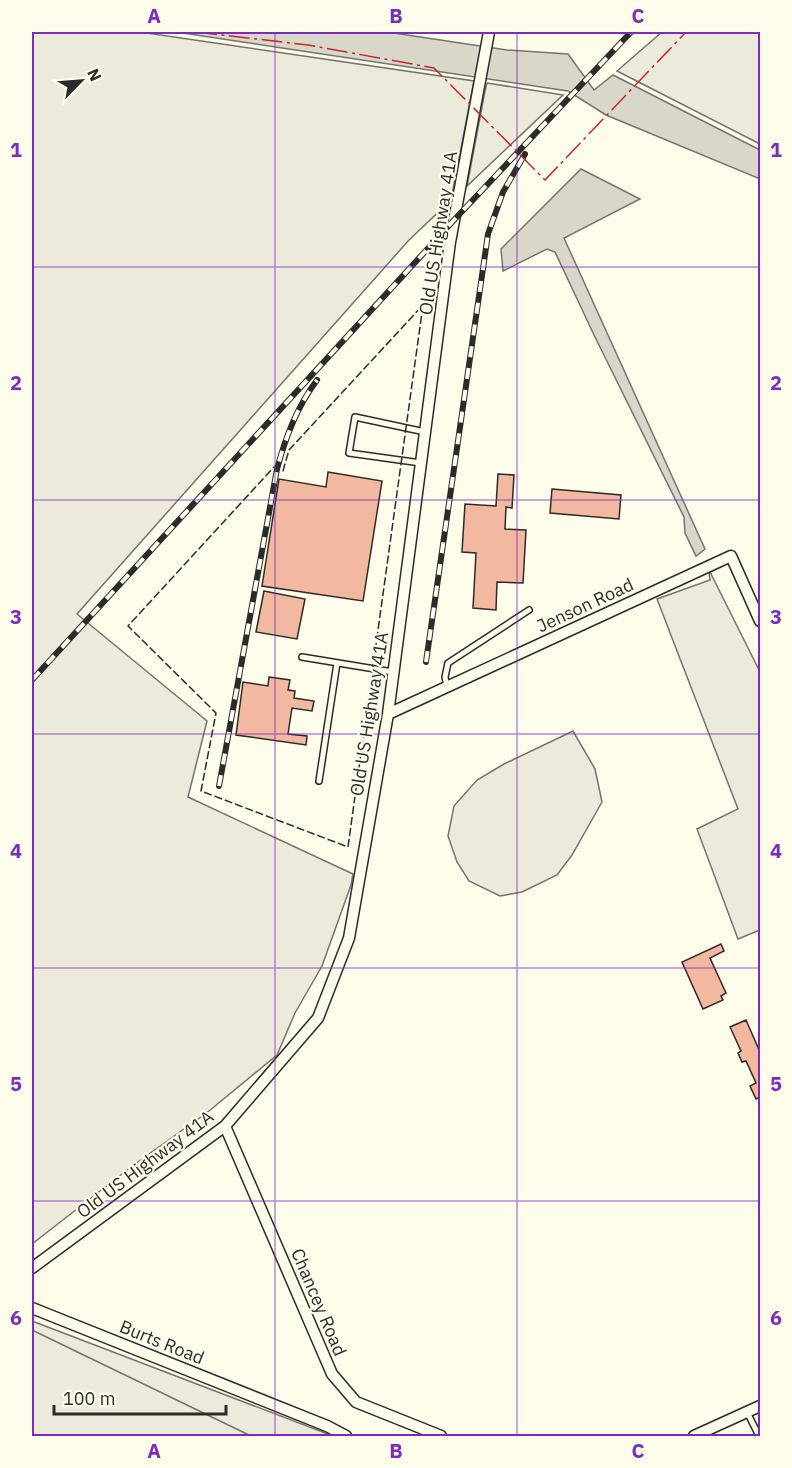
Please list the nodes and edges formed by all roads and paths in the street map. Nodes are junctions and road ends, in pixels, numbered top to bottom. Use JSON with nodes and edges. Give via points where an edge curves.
{"nodes":[{"id":1,"x":488,"y":36,"type":"edge"},
{"id":2,"x":425,"y":432,"type":"junction"},
{"id":3,"x":421,"y":463,"type":"junction"},
{"id":4,"x":529,"y":610,"type":"dead end"},
{"id":5,"x":760,"y":621,"type":"edge"},
{"id":6,"x":302,"y":657,"type":"dead end"},
{"id":7,"x":337,"y":663,"type":"junction"},
{"id":8,"x":393,"y":672,"type":"junction"},
{"id":9,"x":447,"y":686,"type":"junction"},
{"id":10,"x":388,"y":714,"type":"junction"},
{"id":11,"x":319,"y":781,"type":"dead end"},
{"id":12,"x":225,"y":1126,"type":"junction"},
{"id":13,"x":32,"y":1268,"type":"edge"},
{"id":14,"x":32,"y":1308,"type":"edge"},
{"id":15,"x":760,"y":1406,"type":"edge"},
{"id":16,"x":747,"y":1412,"type":"junction"},
{"id":17,"x":346,"y":1437,"type":"edge"},
{"id":18,"x":441,"y":1437,"type":"edge"},
{"id":19,"x":694,"y":1437,"type":"edge"},
{"id":20,"x":759,"y":1437,"type":"edge"}],
"edges":[{"from":1,"to":2,"type":"street","name":"Old US Highway 41A","via":[[450,242]]},
{"from":2,"to":3,"type":"street","name":"Old US Highway 41A"},
{"from":2,"to":3,"type":"lane","via":[[355,417],[349,453]]},
{"from":3,"to":8,"type":"street","name":"Old US Highway 41A"},
{"from":4,"to":9,"type":"lane","via":[[448,663]]},
{"from":5,"to":9,"type":"street","name":"Jenson Road","via":[[731,556]]},
{"from":6,"to":7,"type":"lane"},
{"from":7,"to":8,"type":"lane"},
{"from":7,"to":11,"type":"lane"},
{"from":8,"to":10,"type":"street","name":"Old US Highway 41A"},
{"from":9,"to":10,"type":"street","name":"Jenson Road"},
{"from":10,"to":12,"type":"street","name":"Old US Highway 41A","via":[[349,938],[318,1018]]},
{"from":12,"to":13,"type":"street","name":"Old US Highway 41A"},
{"from":12,"to":18,"type":"street","name":"Chancey Road","via":[[332,1374],[356,1402]]},
{"from":14,"to":17,"type":"street","name":"Burts Road"},
{"from":15,"to":16,"type":"street"},
{"from":16,"to":19,"type":"street"},
{"from":16,"to":20,"type":"lane"}]}
